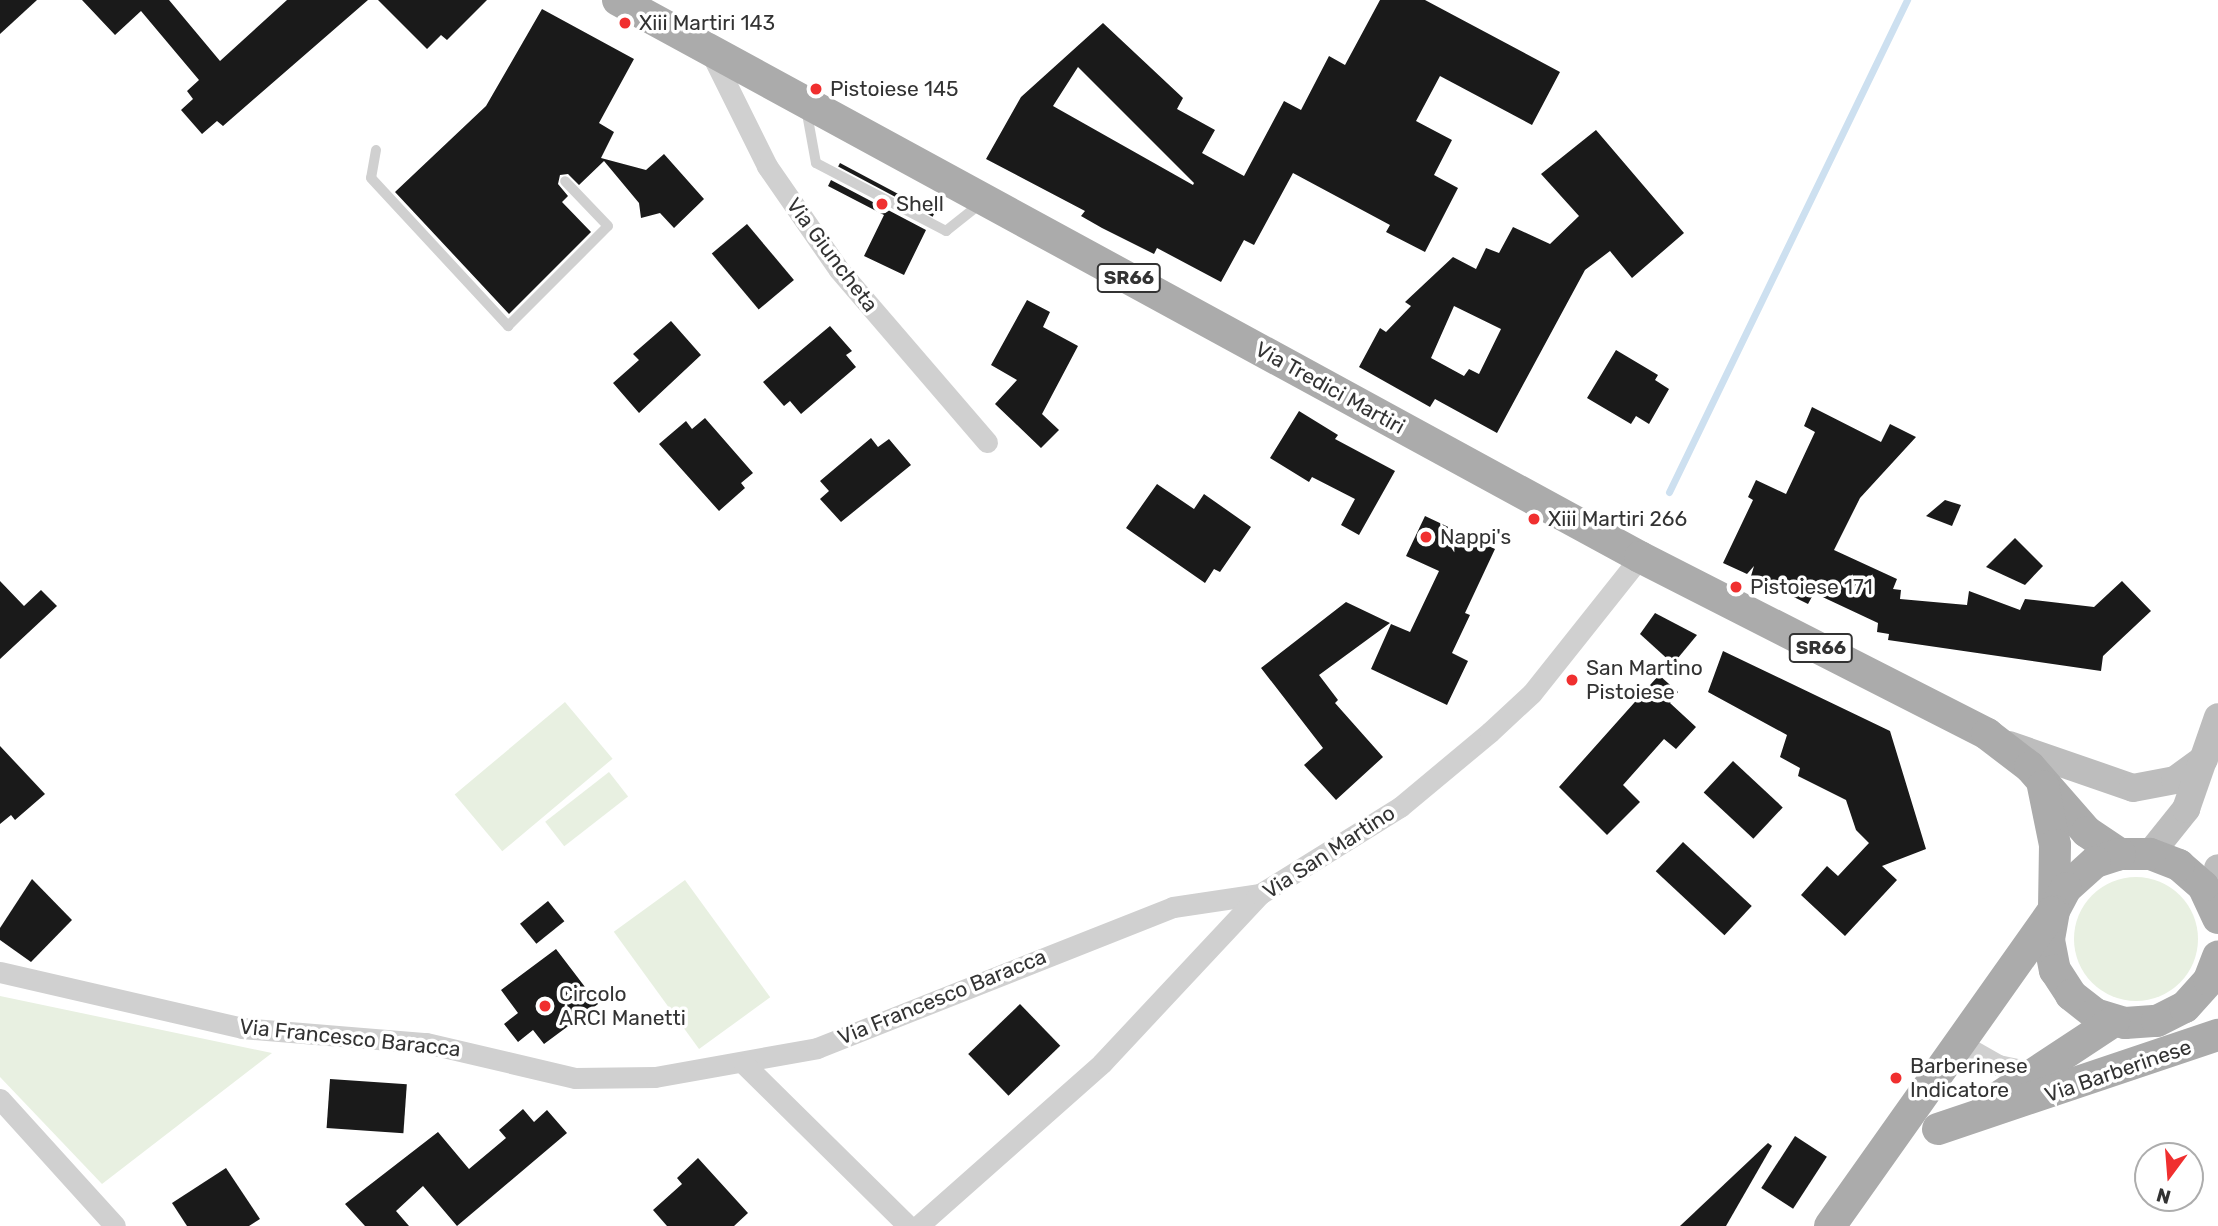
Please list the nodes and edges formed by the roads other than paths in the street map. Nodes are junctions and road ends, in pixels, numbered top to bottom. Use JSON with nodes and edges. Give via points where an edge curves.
{"nodes":[{"id":1,"x":618,"y":0,"type":"edge"},
{"id":2,"x":708,"y":47,"type":"junction"},
{"id":3,"x":805,"y":101,"type":"junction"},
{"id":4,"x":376,"y":150,"type":"dead end"},
{"id":5,"x":565,"y":181,"type":"dead end"},
{"id":6,"x":985,"y":200,"type":"junction"},
{"id":7,"x":987,"y":442,"type":"dead end"},
{"id":8,"x":1640,"y":557,"type":"junction"},
{"id":9,"x":2218,"y":717,"type":"edge"},
{"id":10,"x":1999,"y":742,"type":"junction"},
{"id":11,"x":2204,"y":759,"type":"junction"},
{"id":12,"x":2040,"y":778,"type":"junction"},
{"id":13,"x":2135,"y":854,"type":"junction"},
{"id":14,"x":2218,"y":868,"type":"edge"},
{"id":15,"x":1260,"y":894,"type":"junction"},
{"id":16,"x":2054,"y":911,"type":"junction"},
{"id":17,"x":2217,"y":912,"type":"edge"},
{"id":18,"x":2218,"y":957,"type":"edge"},
{"id":19,"x":0,"y":972,"type":"edge"},
{"id":20,"x":2206,"y":997,"type":"edge"},
{"id":21,"x":2114,"y":1021,"type":"junction"},
{"id":22,"x":2218,"y":1035,"type":"edge"},
{"id":23,"x":1961,"y":1044,"type":"junction"},
{"id":24,"x":744,"y":1064,"type":"junction"},
{"id":25,"x":2035,"y":1073,"type":"junction"},
{"id":26,"x":0,"y":1099,"type":"edge"},
{"id":27,"x":1938,"y":1129,"type":"junction"},
{"id":28,"x":1870,"y":1167,"type":"junction"},
{"id":29,"x":115,"y":1226,"type":"edge"},
{"id":30,"x":908,"y":1226,"type":"edge"},
{"id":31,"x":918,"y":1226,"type":"edge"},
{"id":32,"x":1830,"y":1226,"type":"edge"}],
"edges":[{"from":1,"to":2,"type":"main road","name":"Via Tredici Martiri","number":"SR66"},
{"from":2,"to":3,"type":"main road","name":"Via Tredici Martiri","number":"SR66"},
{"from":2,"to":7,"type":"street","name":"Via Giuncheta","via":[[767,166],[839,270]]},
{"from":3,"to":6,"type":"main road","name":"Via Tredici Martiri","number":"SR66"},
{"from":3,"to":6,"type":"lane","via":[[816,163],[946,231]]},
{"from":4,"to":5,"type":"lane","via":[[371,178],[508,326],[608,226]]},
{"from":6,"to":8,"type":"main road","name":"Via Tredici Martiri","number":"SR66"},
{"from":8,"to":10,"type":"main road","name":"Via Tredici Martiri","number":"SR66"},
{"from":8,"to":15,"type":"street","name":"Via San Martino","via":[[1532,693],[1490,732],[1400,807]]},
{"from":9,"to":11,"type":"main road"},
{"from":10,"to":11,"type":"main road","via":[[2133,788],[2175,780]]},
{"from":10,"to":12,"type":"main road","name":"Via Tredici Martiri","number":"SR66"},
{"from":11,"to":13,"type":"main road","via":[[2186,809]]},
{"from":12,"to":13,"type":"main road","name":"Via Tredici Martiri","number":"SR66","via":[[2088,832]]},
{"from":12,"to":16,"type":"main road","via":[[2055,845]]},
{"from":13,"to":16,"type":"main road","name":"Via Barberinese","via":[[2074,877]]},
{"from":13,"to":17,"type":"main road","number":"SR66","via":[[2186,870]]},
{"from":14,"to":17,"type":"main road"},
{"from":15,"to":24,"type":"street","name":"Via Francesco Baracca","via":[[1173,907],[1080,940],[885,1026]]},
{"from":15,"to":31,"type":"street","name":"Via San Martino","via":[[1101,1063]]},
{"from":16,"to":21,"type":"main road","via":[[2049,940],[2060,979],[2078,1002]]},
{"from":16,"to":23,"type":"main road","name":"Via Barberinese"},
{"from":18,"to":20,"type":"main road"},
{"from":19,"to":24,"type":"street","name":"Via Francesco Baracca","via":[[242,1028],[426,1042],[575,1078],[655,1077]]},
{"from":20,"to":21,"type":"main road","via":[[2157,1021]]},
{"from":21,"to":25,"type":"main road","name":"Via Barberinese"},
{"from":22,"to":27,"type":"main road","name":"Via Barberinese"},
{"from":23,"to":25,"type":"street","name":"Via Barberinese","via":[[1998,1065]]},
{"from":23,"to":28,"type":"main road","name":"Via Barberinese"},
{"from":24,"to":30,"type":"street"},
{"from":25,"to":27,"type":"main road","name":"Via Barberinese"},
{"from":26,"to":29,"type":"street"},
{"from":27,"to":28,"type":"main road","name":"Via Barberinese"},
{"from":28,"to":32,"type":"main road","name":"Via Barberinese"}]}
